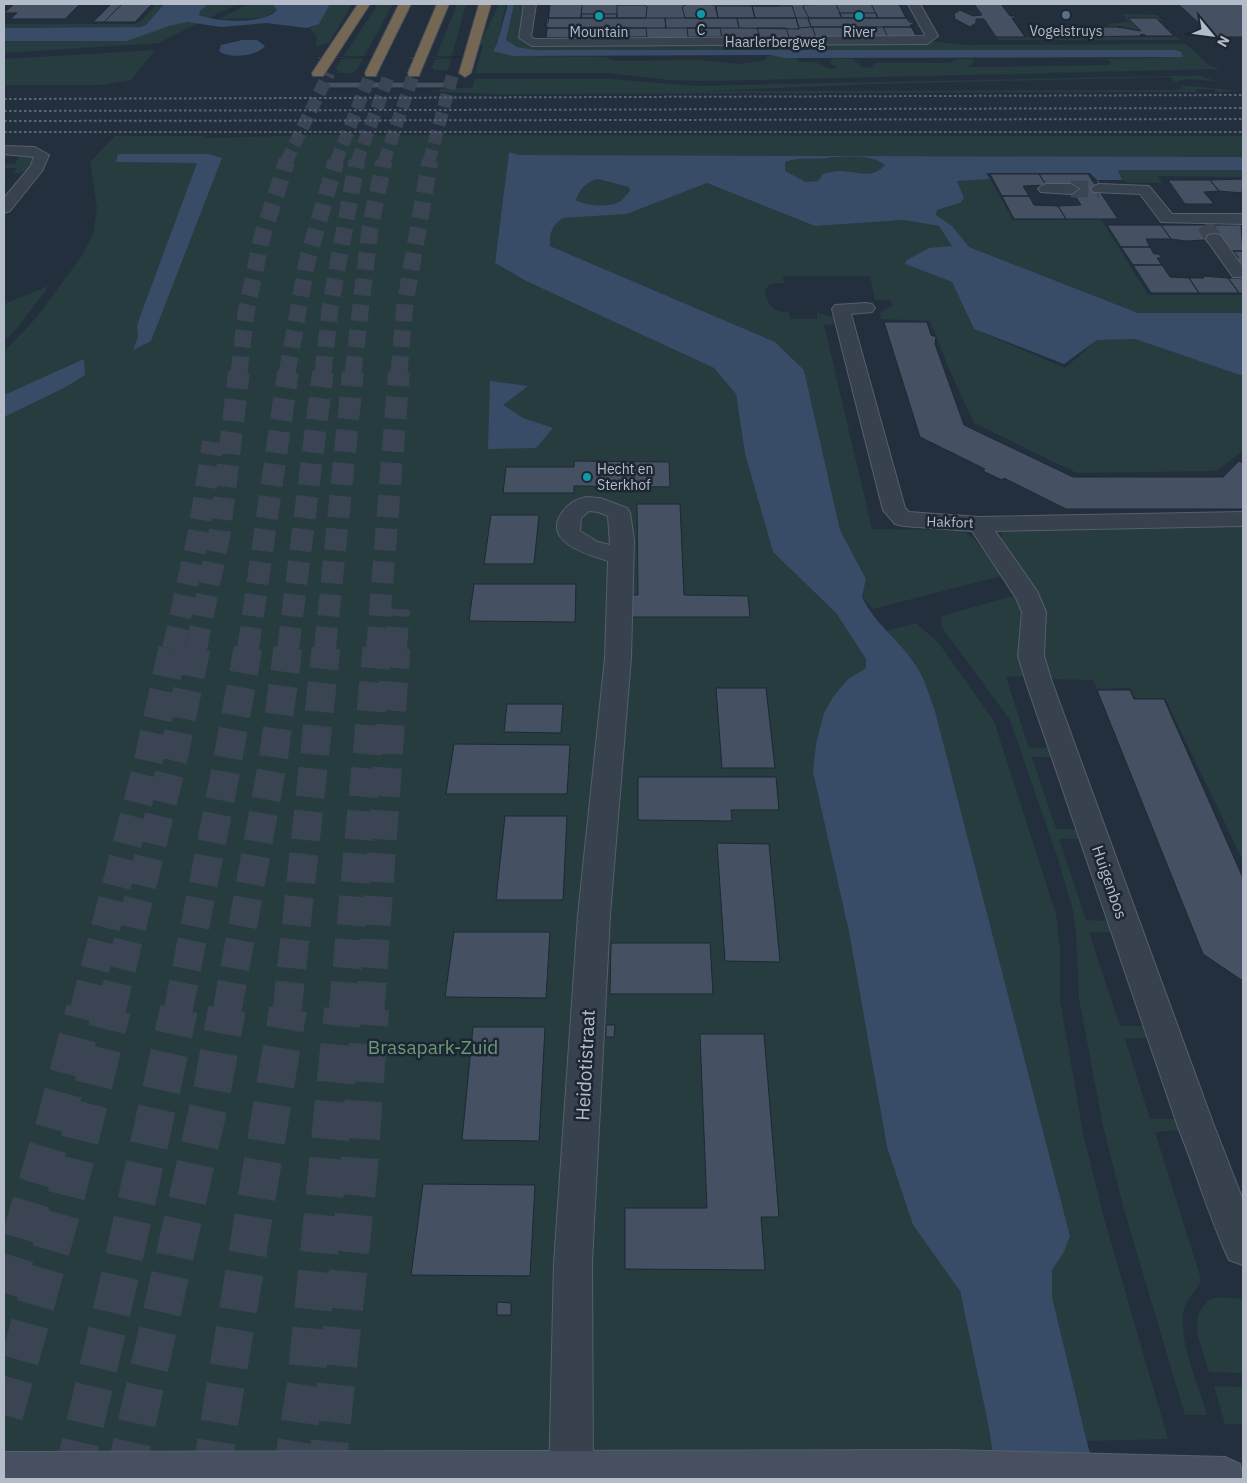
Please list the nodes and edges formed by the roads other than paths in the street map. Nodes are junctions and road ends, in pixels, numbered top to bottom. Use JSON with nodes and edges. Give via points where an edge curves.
{"nodes":[{"id":1,"x":364,"y":4,"type":"edge"},
{"id":2,"x":374,"y":4,"type":"edge"},
{"id":3,"x":405,"y":4,"type":"edge"},
{"id":4,"x":443,"y":4,"type":"edge"},
{"id":5,"x":472,"y":4,"type":"edge"},
{"id":6,"x":485,"y":4,"type":"edge"},
{"id":7,"x":530,"y":4,"type":"edge"},
{"id":8,"x":914,"y":4,"type":"edge"},
{"id":9,"x":371,"y":73,"type":"tunnel mouth"},
{"id":10,"x":414,"y":73,"type":"tunnel mouth"},
{"id":11,"x":4,"y":150,"type":"edge"},
{"id":12,"x":34,"y":172,"type":"junction"},
{"id":13,"x":13,"y":176,"type":"dead end"},
{"id":14,"x":1046,"y":189,"type":"dead end"},
{"id":15,"x":1071,"y":189,"type":"tunnel mouth"},
{"id":16,"x":1099,"y":189,"type":"tunnel mouth"},
{"id":17,"x":10,"y":193,"type":"edge"},
{"id":18,"x":4,"y":208,"type":"edge"},
{"id":19,"x":1243,"y":219,"type":"edge"},
{"id":20,"x":1206,"y":228,"type":"junction"},
{"id":21,"x":1240,"y":273,"type":"dead end"},
{"id":22,"x":866,"y":308,"type":"dead end"},
{"id":23,"x":1243,"y":518,"type":"edge"},
{"id":24,"x":979,"y":524,"type":"junction"},
{"id":25,"x":620,"y":557,"type":"dead end"},
{"id":26,"x":1243,"y":1246,"type":"edge"},
{"id":27,"x":4,"y":1474,"type":"edge"},
{"id":28,"x":571,"y":1476,"type":"edge"},
{"id":29,"x":1225,"y":1479,"type":"edge"}],
"edges":[{"from":1,"to":2,"type":"highway","via":[[324,73]]},
{"from":3,"to":9,"type":"highway"},
{"from":4,"to":10,"type":"highway"},
{"from":5,"to":6,"type":"highway","via":[[459,73]]},
{"from":7,"to":8,"type":"street","name":"Haarlerbergweg","via":[[525,38],[541,43],[927,40],[932,36]]},
{"from":11,"to":12,"type":"street","via":[[35,151],[42,155]]},
{"from":12,"to":13,"type":"street"},
{"from":12,"to":17,"type":"street"},
{"from":14,"to":15,"type":"street"},
{"from":16,"to":20,"type":"street","via":[[1144,190],[1167,218]]},
{"from":17,"to":18,"type":"street"},
{"from":19,"to":20,"type":"street"},
{"from":20,"to":21,"type":"street"},
{"from":22,"to":24,"type":"street","name":"Hakfort","via":[[841,309],[894,510],[903,520]]},
{"from":23,"to":24,"type":"street","name":"Hakfort"},
{"from":24,"to":26,"type":"street","name":"Huigenbos","via":[[1028,597],[1034,612],[1031,656],[1039,682],[1196,1128]]},
{"from":25,"to":28,"type":"street","name":"Heidotistraat","via":[[618,658],[594,915],[573,1264]]},
{"from":27,"to":28,"type":"street"},
{"from":28,"to":29,"type":"street","via":[[947,1472]]}]}
